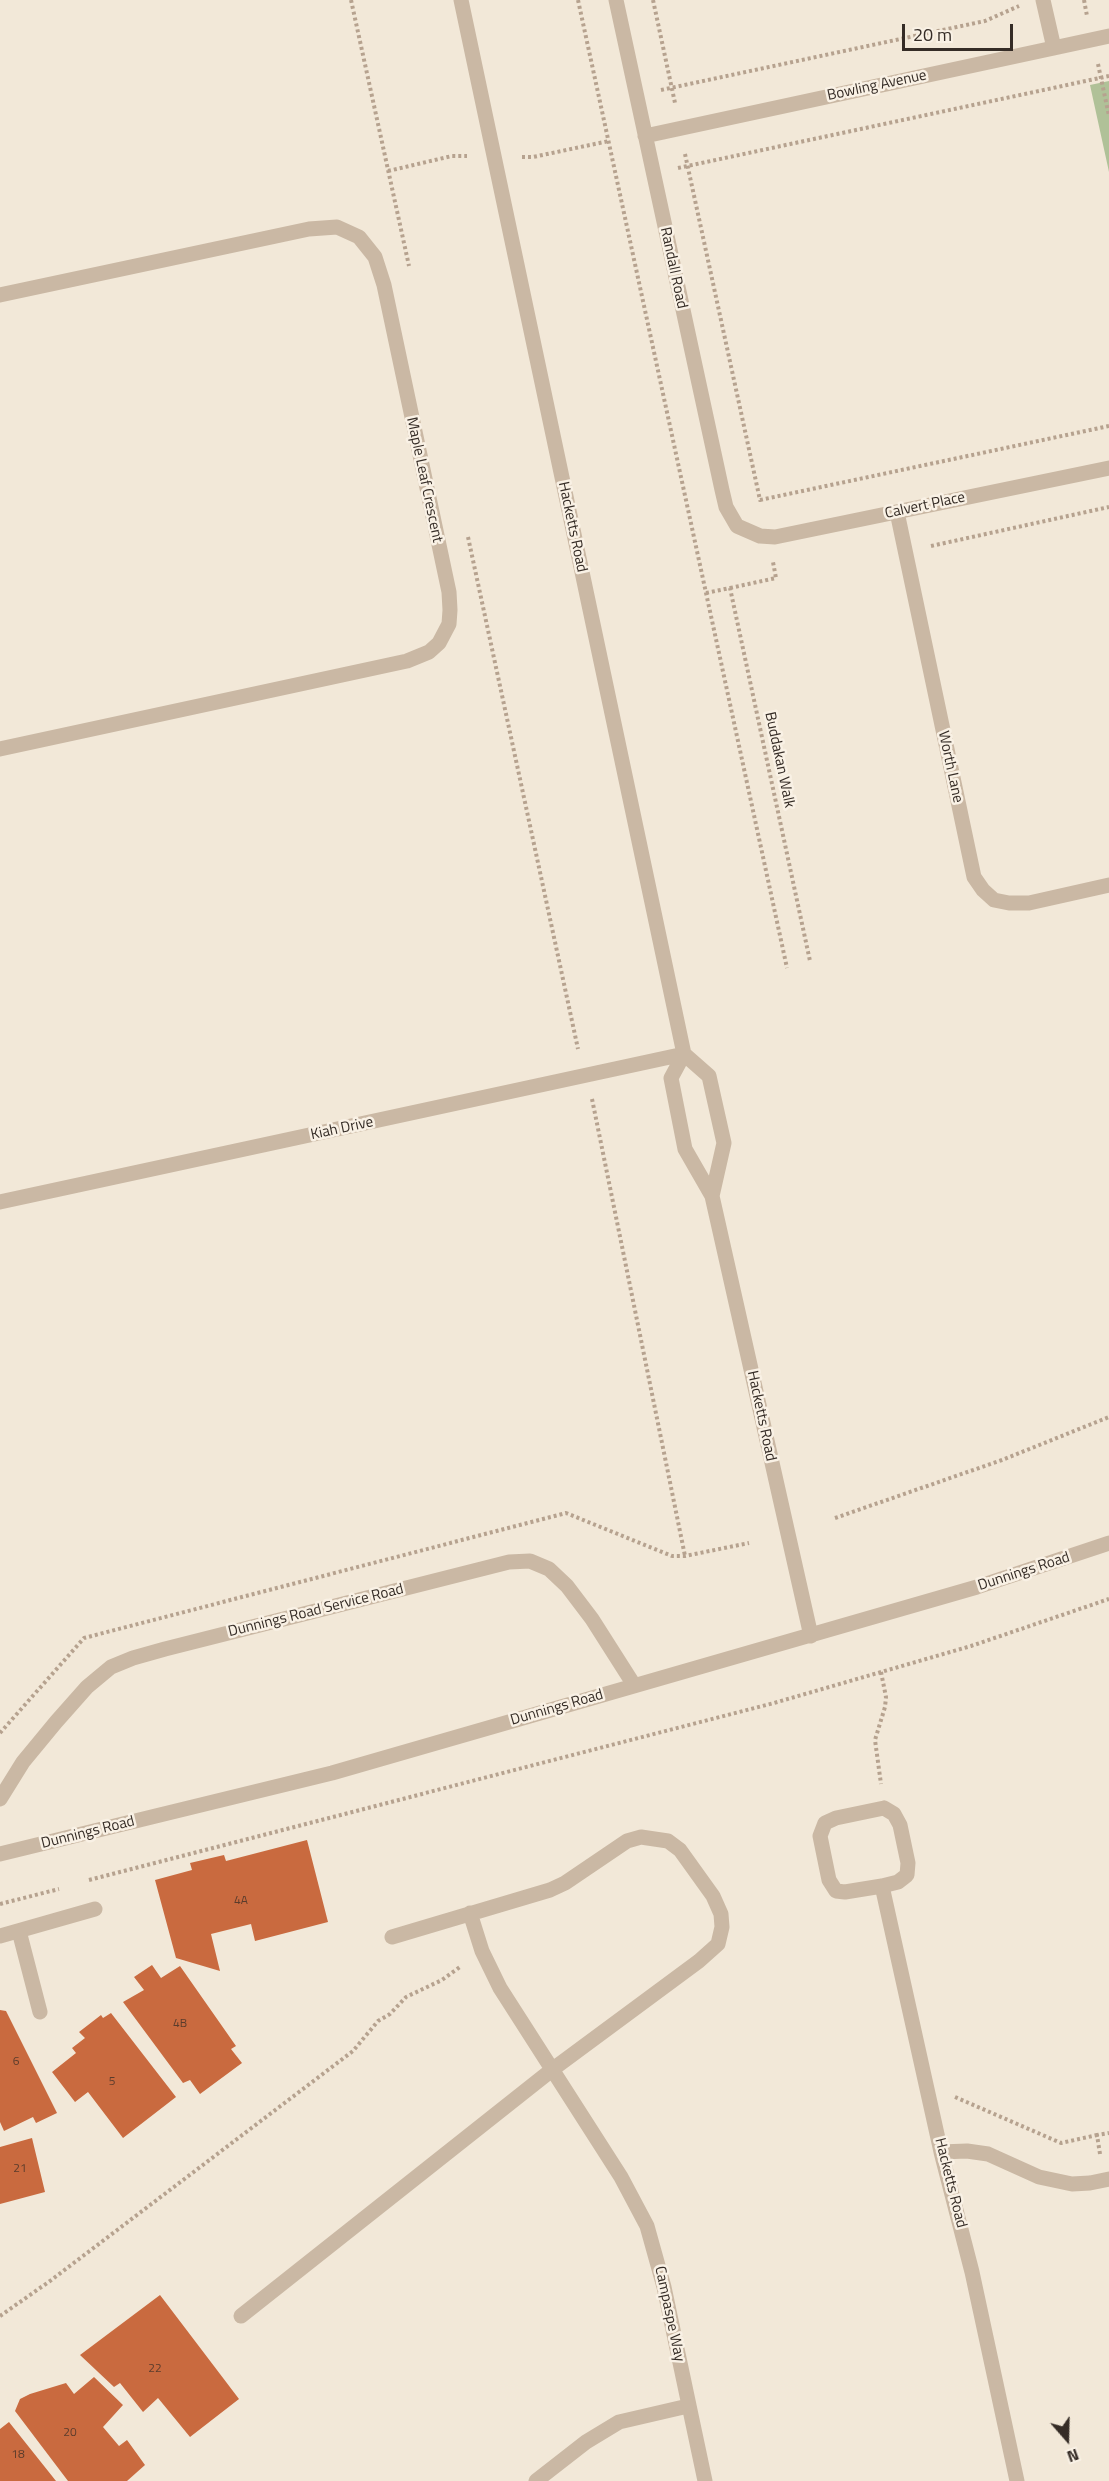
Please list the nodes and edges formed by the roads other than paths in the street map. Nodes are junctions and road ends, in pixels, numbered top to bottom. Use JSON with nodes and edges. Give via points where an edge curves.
{"nodes":[{"id":1,"x":460,"y":0,"type":"edge"},
{"id":2,"x":616,"y":0,"type":"edge"},
{"id":3,"x":1036,"y":2,"type":"edge"},
{"id":4,"x":1109,"y":36,"type":"edge"},
{"id":5,"x":1054,"y":48,"type":"junction"},
{"id":6,"x":645,"y":136,"type":"junction"},
{"id":7,"x":0,"y":295,"type":"edge"},
{"id":8,"x":1109,"y":468,"type":"edge"},
{"id":9,"x":897,"y":512,"type":"junction"},
{"id":10,"x":742,"y":530,"type":"joint"},
{"id":11,"x":0,"y":749,"type":"edge"},
{"id":12,"x":1109,"y":885,"type":"edge"},
{"id":13,"x":684,"y":1054,"type":"junction"},
{"id":14,"x":712,"y":1196,"type":"junction"},
{"id":15,"x":0,"y":1202,"type":"edge"},
{"id":16,"x":1109,"y":1543,"type":"edge"},
{"id":17,"x":811,"y":1636,"type":"junction"},
{"id":18,"x":634,"y":1685,"type":"junction"},
{"id":19,"x":0,"y":1799,"type":"edge"},
{"id":20,"x":0,"y":1854,"type":"edge"},
{"id":21,"x":882,"y":1886,"type":"junction"},
{"id":22,"x":95,"y":1910,"type":"dead end"},
{"id":23,"x":470,"y":1913,"type":"junction"},
{"id":24,"x":19,"y":1930,"type":"junction"},
{"id":25,"x":0,"y":1935,"type":"edge"},
{"id":26,"x":392,"y":1937,"type":"dead end"},
{"id":27,"x":40,"y":2012,"type":"dead end"},
{"id":28,"x":553,"y":2069,"type":"junction"},
{"id":29,"x":941,"y":2152,"type":"junction"},
{"id":30,"x":1109,"y":2179,"type":"edge"},
{"id":31,"x":241,"y":2316,"type":"dead end"},
{"id":32,"x":688,"y":2406,"type":"junction"},
{"id":33,"x":536,"y":2481,"type":"edge"},
{"id":34,"x":705,"y":2481,"type":"edge"},
{"id":35,"x":1017,"y":2481,"type":"edge"}],
"edges":[{"from":1,"to":13,"type":"street","name":"Hacketts Road"},
{"from":2,"to":6,"type":"street","name":"Randall Road"},
{"from":3,"to":5,"type":"street"},
{"from":4,"to":5,"type":"street","name":"Bowling Avenue"},
{"from":5,"to":6,"type":"street","name":"Bowling Avenue"},
{"from":6,"to":10,"type":"street","name":"Randall Road","via":[[726,507]]},
{"from":7,"to":11,"type":"street","name":"Maple Leaf Crescent","via":[[309,229],[337,227],[359,237],[375,256],[384,285],[450,610],[449,624],[439,643],[407,662]]},
{"from":8,"to":9,"type":"street","name":"Calvert Place"},
{"from":9,"to":10,"type":"street","name":"Calvert Place","via":[[775,537]]},
{"from":9,"to":12,"type":"street","name":"Worth Lane","via":[[974,877],[994,900],[1009,903],[1029,903]]},
{"from":13,"to":14,"type":"street","name":"Hacketts Road","via":[[671,1078],[686,1149]]},
{"from":13,"to":14,"type":"street","name":"Hacketts Road","via":[[709,1076],[724,1143]]},
{"from":13,"to":15,"type":"street","name":"Kiah Drive"},
{"from":14,"to":17,"type":"street","name":"Hacketts Road"},
{"from":16,"to":17,"type":"street","name":"Dunnings Road"},
{"from":17,"to":18,"type":"street","name":"Dunnings Road"},
{"from":18,"to":19,"type":"street","name":"Dunnings Road Service Road","via":[[592,1619],[561,1580],[549,1569],[530,1561],[509,1562],[165,1649],[111,1667],[56,1722],[23,1762]]},
{"from":18,"to":20,"type":"street","name":"Dunnings Road","via":[[332,1773]]},
{"from":21,"to":21,"type":"street","via":[[907,1875],[900,1825],[894,1814],[884,1808],[825,1823],[820,1836],[829,1880],[837,1891]]},
{"from":21,"to":29,"type":"street","name":"Hacketts Road"},
{"from":22,"to":24,"type":"street"},
{"from":23,"to":26,"type":"street"},
{"from":23,"to":28,"type":"street","name":"Campaspe Way","via":[[500,1988]]},
{"from":23,"to":28,"type":"street","via":[[550,1890],[627,1841],[641,1837],[668,1841],[680,1850],[713,1896],[723,1927],[718,1944]]},
{"from":24,"to":25,"type":"street"},
{"from":24,"to":27,"type":"street"},
{"from":28,"to":31,"type":"street"},
{"from":28,"to":32,"type":"street","name":"Campaspe Way","via":[[609,2156],[647,2226]]},
{"from":29,"to":30,"type":"street","via":[[988,2154],[1039,2177],[1072,2184]]},
{"from":29,"to":35,"type":"street","name":"Hacketts Road","via":[[972,2272]]},
{"from":32,"to":33,"type":"street","via":[[619,2422]]},
{"from":32,"to":34,"type":"street","name":"Campaspe Way"}]}
